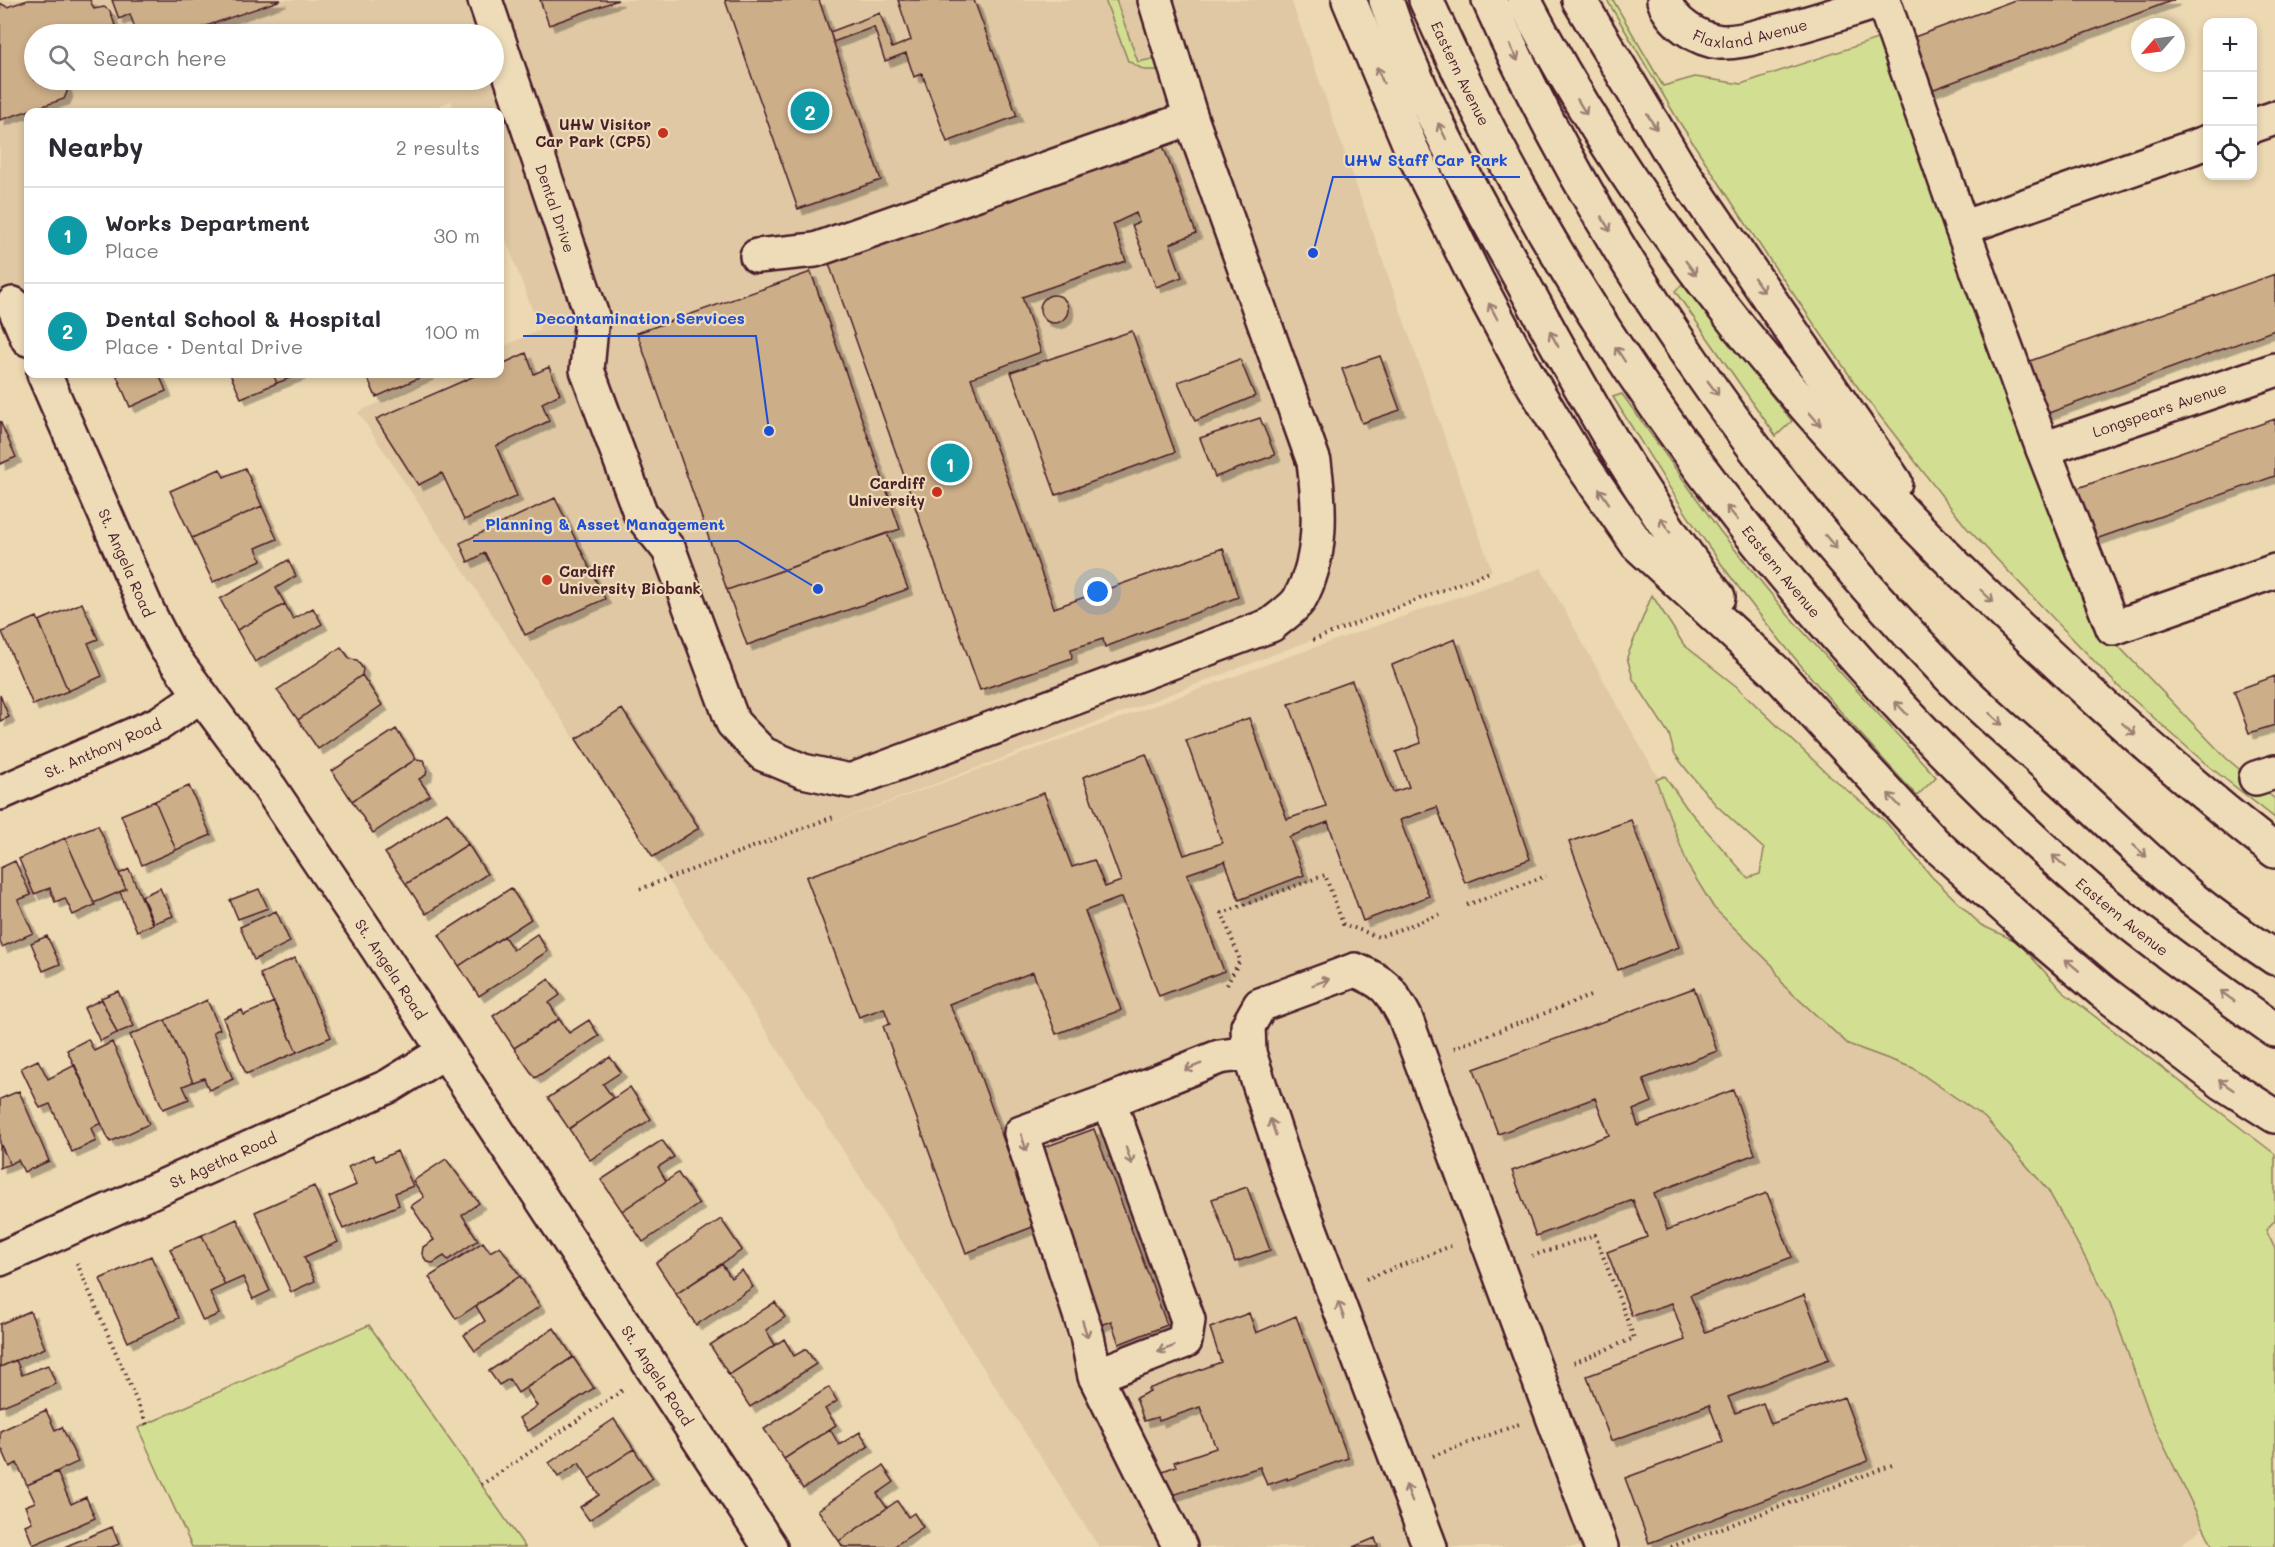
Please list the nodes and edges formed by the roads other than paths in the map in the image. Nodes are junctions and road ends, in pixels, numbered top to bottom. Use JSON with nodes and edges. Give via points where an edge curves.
{"nodes":[{"id":1,"x":485,"y":0,"type":"edge"},
{"id":2,"x":1155,"y":0,"type":"edge"},
{"id":3,"x":1349,"y":0,"type":"edge"},
{"id":4,"x":1386,"y":0,"type":"edge"},
{"id":5,"x":1426,"y":0,"type":"edge"},
{"id":6,"x":1489,"y":0,"type":"edge"},
{"id":7,"x":1524,"y":0,"type":"edge"},
{"id":8,"x":1579,"y":0,"type":"edge"},
{"id":9,"x":1664,"y":0,"type":"edge"},
{"id":10,"x":1882,"y":0,"type":"edge"},
{"id":11,"x":493,"y":24,"type":"edge"},
{"id":12,"x":504,"y":56,"type":"edge"},
{"id":13,"x":1191,"y":118,"type":"junction"},
{"id":14,"x":2275,"y":118,"type":"edge"},
{"id":15,"x":2257,"y":125,"type":"edge"},
{"id":16,"x":2203,"y":144,"type":"edge"},
{"id":17,"x":1962,"y":228,"type":"junction"},
{"id":18,"x":757,"y":256,"type":"dead end"},
{"id":19,"x":14,"y":304,"type":"edge"},
{"id":20,"x":24,"y":329,"type":"edge"},
{"id":21,"x":2275,"y":370,"type":"edge"},
{"id":22,"x":46,"y":378,"type":"edge"},
{"id":23,"x":2043,"y":449,"type":"junction"},
{"id":24,"x":1944,"y":556,"type":"junction"},
{"id":25,"x":2275,"y":571,"type":"edge"},
{"id":26,"x":1776,"y":672,"type":"junction"},
{"id":27,"x":201,"y":695,"type":"junction"},
{"id":28,"x":0,"y":793,"type":"edge"},
{"id":29,"x":2275,"y":851,"type":"edge"},
{"id":30,"x":2275,"y":958,"type":"edge"},
{"id":31,"x":2275,"y":1030,"type":"edge"},
{"id":32,"x":444,"y":1052,"type":"junction"},
{"id":33,"x":1249,"y":1053,"type":"junction"},
{"id":34,"x":1110,"y":1101,"type":"junction"},
{"id":35,"x":2275,"y":1116,"type":"edge"},
{"id":36,"x":0,"y":1259,"type":"edge"},
{"id":37,"x":1095,"y":1376,"type":"junction"},
{"id":38,"x":770,"y":1547,"type":"edge"},
{"id":39,"x":1180,"y":1547,"type":"edge"},
{"id":40,"x":1430,"y":1547,"type":"edge"},
{"id":41,"x":1601,"y":1547,"type":"edge"}],
"edges":[{"from":1,"to":11,"type":"main road","name":"Dental Drive"},
{"from":2,"to":13,"type":"main road"},
{"from":26,"to":3,"type":"main road","one_way":true,"via":[[1637,544],[1575,453],[1529,378],[1467,261],[1411,148]]},
{"from":26,"to":4,"type":"main road","one_way":true,"via":[[1647,499],[1573,374],[1467,182],[1401,47]]},
{"from":31,"to":5,"type":"main road","name":"Eastern Avenue","one_way":true,"via":[[2122,917],[2030,837],[1941,750],[1828,629],[1721,498],[1588,306],[1492,134]]},
{"from":6,"to":30,"type":"main road","one_way":true,"via":[[1543,113],[1637,277],[1696,365],[1793,496],[1953,680],[2190,896]]},
{"from":7,"to":24,"type":"main road","one_way":true,"via":[[1560,70],[1658,224],[1718,303],[1820,424]]},
{"from":8,"to":24,"type":"main road","one_way":true,"via":[[1679,167]]},
{"from":9,"to":10,"type":"main road","name":"Flaxland Avenue","via":[[1682,26],[1720,42],[1815,23]]},
{"from":10,"to":17,"type":"main road"},
{"from":12,"to":13,"type":"main road","name":"Dental Drive","via":[[592,316],[587,370],[641,515],[669,550],[733,723],[763,754],[803,771],[850,781],[1271,625],[1298,602],[1312,568],[1320,510],[1314,462]]},
{"from":13,"to":18,"type":"main road","via":[[815,250]]},
{"from":14,"to":15,"type":"main road"},
{"from":16,"to":17,"type":"main road"},
{"from":17,"to":23,"type":"main road"},
{"from":19,"to":20,"type":"main road"},
{"from":21,"to":23,"type":"main road","name":"Longspears Avenue"},
{"from":22,"to":27,"type":"main road","name":"St. Angela Road","via":[[148,612],[167,649]]},
{"from":23,"to":25,"type":"main road","via":[[2113,628]]},
{"from":24,"to":29,"type":"main road","one_way":true,"via":[[2096,700]]},
{"from":35,"to":26,"type":"main road","one_way":true,"via":[[2195,1062],[2028,928],[1934,843]]},
{"from":27,"to":28,"type":"main road","name":"St. Anthony Road","via":[[140,733]]},
{"from":27,"to":32,"type":"main road","name":"St. Angela Road","via":[[270,788]]},
{"from":32,"to":36,"type":"main road","name":"St Agetha Road","via":[[389,1086]]},
{"from":32,"to":38,"type":"main road","name":"St. Angela Road"},
{"from":33,"to":34,"type":"main road","one_way":true,"via":[[1219,1057]]},
{"from":40,"to":33,"type":"main road","one_way":true,"via":[[1287,1168]]},
{"from":33,"to":41,"type":"main road","one_way":true,"via":[[1248,1026],[1260,1005],[1355,970],[1380,980],[1393,995],[1405,1017]]},
{"from":34,"to":37,"type":"main road","one_way":true,"via":[[1021,1133],[1087,1336]]},
{"from":34,"to":37,"type":"main road","one_way":true,"via":[[1188,1320],[1185,1341]]},
{"from":37,"to":39,"type":"main road"}]}
